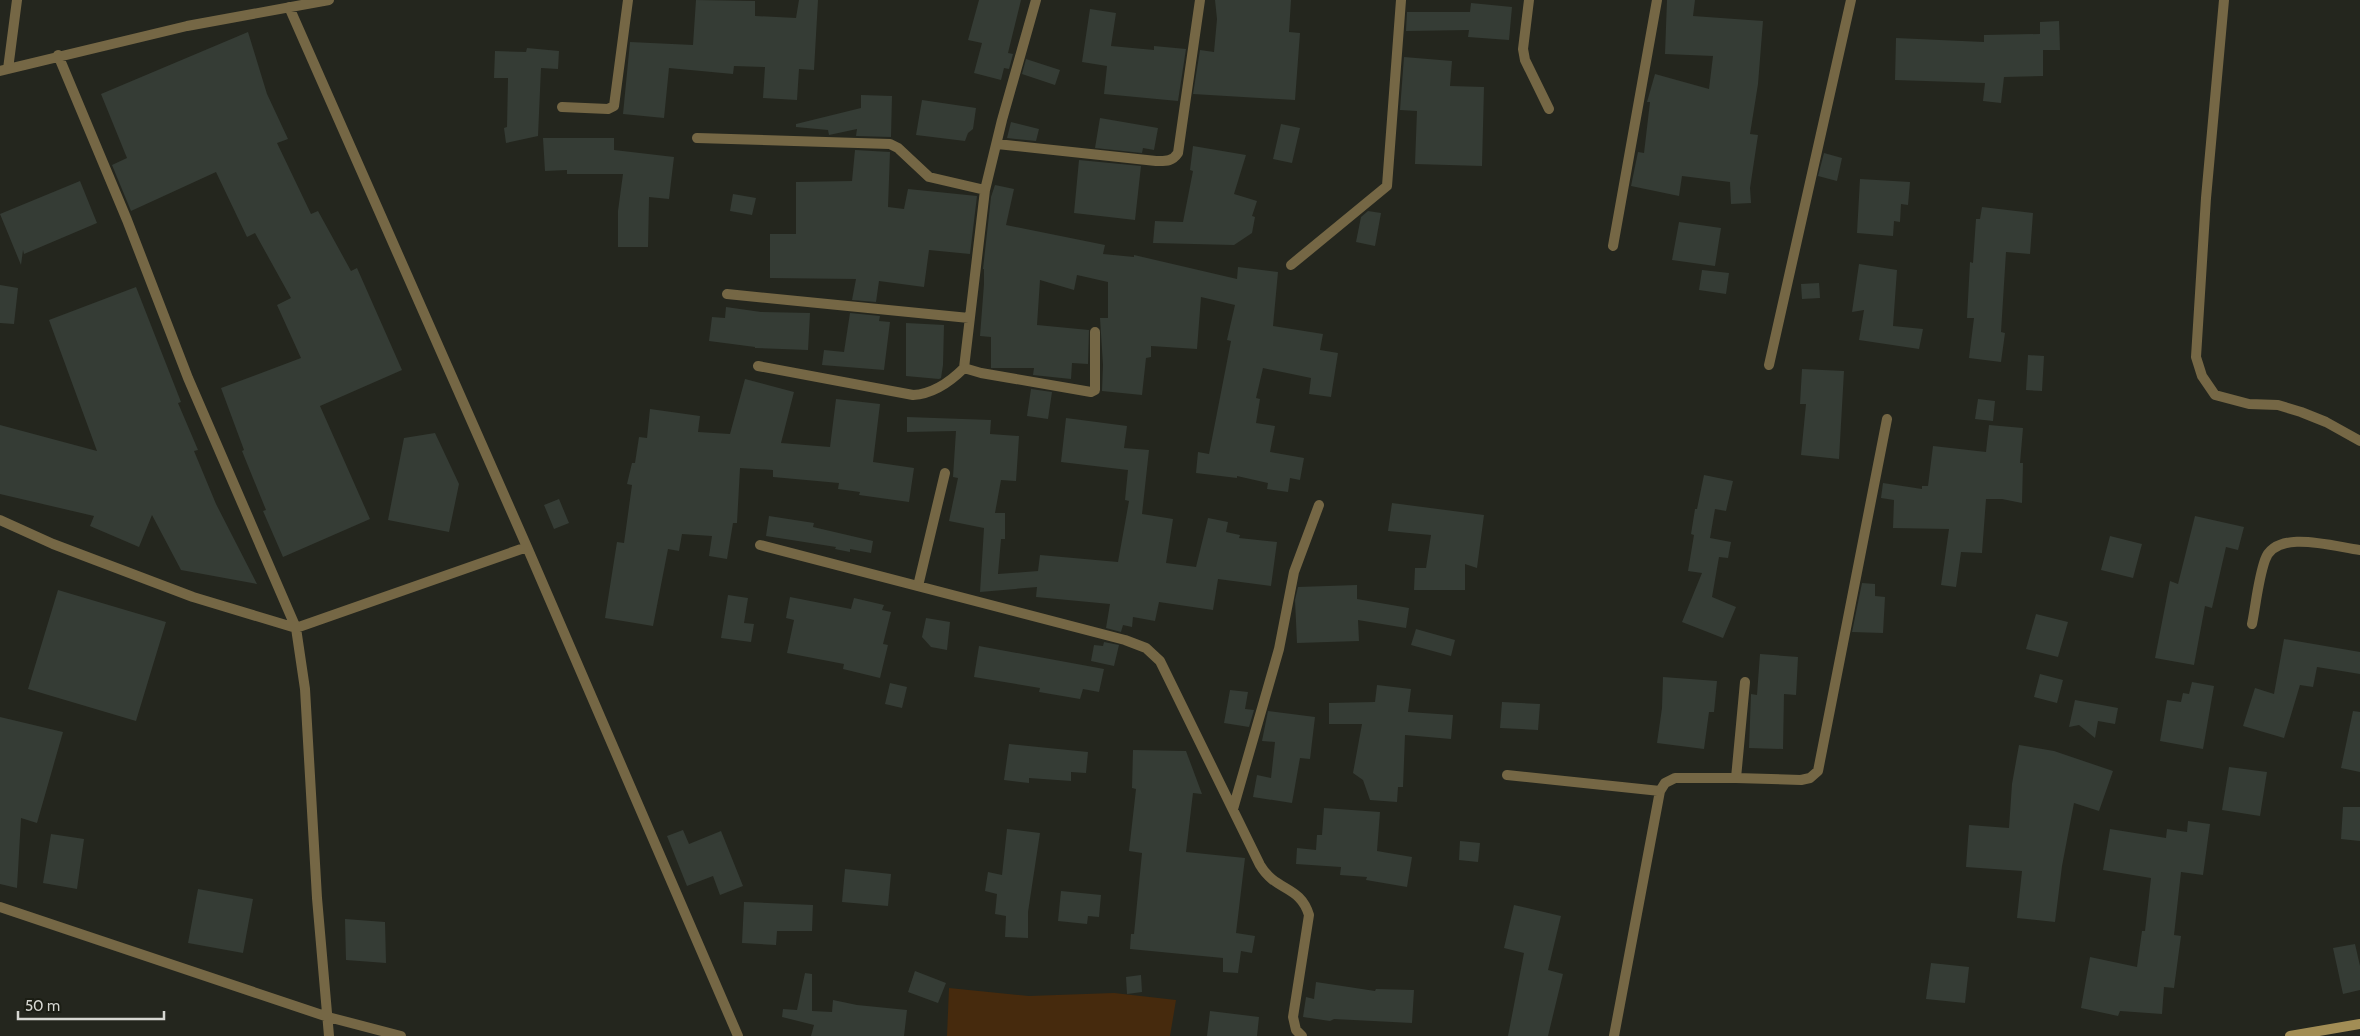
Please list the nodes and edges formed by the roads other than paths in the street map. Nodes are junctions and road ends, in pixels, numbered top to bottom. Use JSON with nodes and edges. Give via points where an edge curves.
{"nodes":[{"id":1,"x":17,"y":0,"type":"edge"},
{"id":2,"x":328,"y":0,"type":"edge"},
{"id":3,"x":628,"y":0,"type":"edge"},
{"id":4,"x":1036,"y":0,"type":"edge"},
{"id":5,"x":1200,"y":0,"type":"edge"},
{"id":6,"x":1401,"y":0,"type":"edge"},
{"id":7,"x":1530,"y":0,"type":"edge"},
{"id":8,"x":1657,"y":0,"type":"edge"},
{"id":9,"x":1851,"y":0,"type":"edge"},
{"id":10,"x":2224,"y":0,"type":"edge"},
{"id":11,"x":289,"y":8,"type":"junction"},
{"id":12,"x":58,"y":55,"type":"junction"},
{"id":13,"x":4,"y":70,"type":"edge"},
{"id":14,"x":562,"y":107,"type":"dead end"},
{"id":15,"x":1549,"y":109,"type":"dead end"},
{"id":16,"x":697,"y":138,"type":"dead end"},
{"id":17,"x":997,"y":144,"type":"junction"},
{"id":18,"x":985,"y":190,"type":"junction"},
{"id":19,"x":1612,"y":246,"type":"dead end"},
{"id":20,"x":1291,"y":265,"type":"dead end"},
{"id":21,"x":727,"y":294,"type":"dead end"},
{"id":22,"x":969,"y":318,"type":"junction"},
{"id":23,"x":1095,"y":332,"type":"dead end"},
{"id":24,"x":1769,"y":365,"type":"dead end"},
{"id":25,"x":758,"y":366,"type":"dead end"},
{"id":26,"x":964,"y":368,"type":"junction"},
{"id":27,"x":1887,"y":419,"type":"dead end"},
{"id":28,"x":2360,"y":442,"type":"edge"},
{"id":29,"x":945,"y":473,"type":"dead end"},
{"id":30,"x":1319,"y":505,"type":"dead end"},
{"id":31,"x":0,"y":520,"type":"edge"},
{"id":32,"x":760,"y":545,"type":"dead end"},
{"id":33,"x":527,"y":547,"type":"junction"},
{"id":34,"x":2360,"y":550,"type":"edge"},
{"id":35,"x":918,"y":586,"type":"junction"},
{"id":36,"x":2252,"y":624,"type":"dead end"},
{"id":37,"x":296,"y":628,"type":"junction"},
{"id":38,"x":1745,"y":682,"type":"dead end"},
{"id":39,"x":1507,"y":775,"type":"dead end"},
{"id":40,"x":1736,"y":778,"type":"junction"},
{"id":41,"x":1660,"y":791,"type":"junction"},
{"id":42,"x":1232,"y":809,"type":"junction"},
{"id":43,"x":0,"y":907,"type":"edge"},
{"id":44,"x":328,"y":1017,"type":"junction"},
{"id":45,"x":2360,"y":1024,"type":"edge"},
{"id":46,"x":329,"y":1036,"type":"edge"},
{"id":47,"x":401,"y":1036,"type":"edge"},
{"id":48,"x":738,"y":1036,"type":"edge"},
{"id":49,"x":1302,"y":1036,"type":"edge"},
{"id":50,"x":1614,"y":1036,"type":"edge"},
{"id":51,"x":2290,"y":1036,"type":"edge"}],
"edges":[{"from":1,"to":13,"type":"street"},
{"from":2,"to":11,"type":"street"},
{"from":3,"to":14,"type":"street","via":[[614,106],[608,109]]},
{"from":4,"to":17,"type":"street"},
{"from":5,"to":17,"type":"street","via":[[1178,153],[1173,158],[1156,162]]},
{"from":6,"to":20,"type":"street","via":[[1387,186]]},
{"from":7,"to":15,"type":"street","via":[[1523,49],[1525,60]]},
{"from":8,"to":19,"type":"street"},
{"from":9,"to":24,"type":"street"},
{"from":10,"to":28,"type":"street","via":[[2196,357],[2202,376],[2214,395],[2301,412]]},
{"from":11,"to":12,"type":"street","via":[[187,26]]},
{"from":11,"to":33,"type":"street"},
{"from":12,"to":13,"type":"street"},
{"from":12,"to":37,"type":"street","via":[[188,378]]},
{"from":16,"to":18,"type":"street","via":[[890,144],[929,177]]},
{"from":17,"to":18,"type":"street"},
{"from":18,"to":22,"type":"street"},
{"from":21,"to":22,"type":"street"},
{"from":22,"to":26,"type":"street"},
{"from":23,"to":26,"type":"street","via":[[1095,390],[1091,392]]},
{"from":25,"to":26,"type":"street","via":[[912,395],[922,395],[946,384]]},
{"from":27,"to":40,"type":"street","via":[[1818,770],[1810,778],[1800,780]]},
{"from":29,"to":35,"type":"street"},
{"from":30,"to":42,"type":"street","via":[[1294,572],[1279,648]]},
{"from":31,"to":37,"type":"street","via":[[53,544],[194,597]]},
{"from":32,"to":35,"type":"street"},
{"from":33,"to":37,"type":"street"},
{"from":33,"to":48,"type":"street"},
{"from":34,"to":36,"type":"street","via":[[2301,542],[2287,542],[2274,548],[2265,559]]},
{"from":35,"to":42,"type":"street","via":[[1146,648],[1160,661]]},
{"from":37,"to":44,"type":"street","via":[[306,689],[317,898]]},
{"from":38,"to":40,"type":"street"},
{"from":39,"to":41,"type":"street"},
{"from":40,"to":41,"type":"street","via":[[1675,778],[1664,782]]},
{"from":41,"to":50,"type":"street"},
{"from":42,"to":49,"type":"street","via":[[1266,876],[1305,903],[1308,915],[1293,1017],[1296,1030]]},
{"from":43,"to":44,"type":"street"},
{"from":44,"to":46,"type":"street"},
{"from":44,"to":47,"type":"street"},
{"from":45,"to":51,"type":"street"}]}
